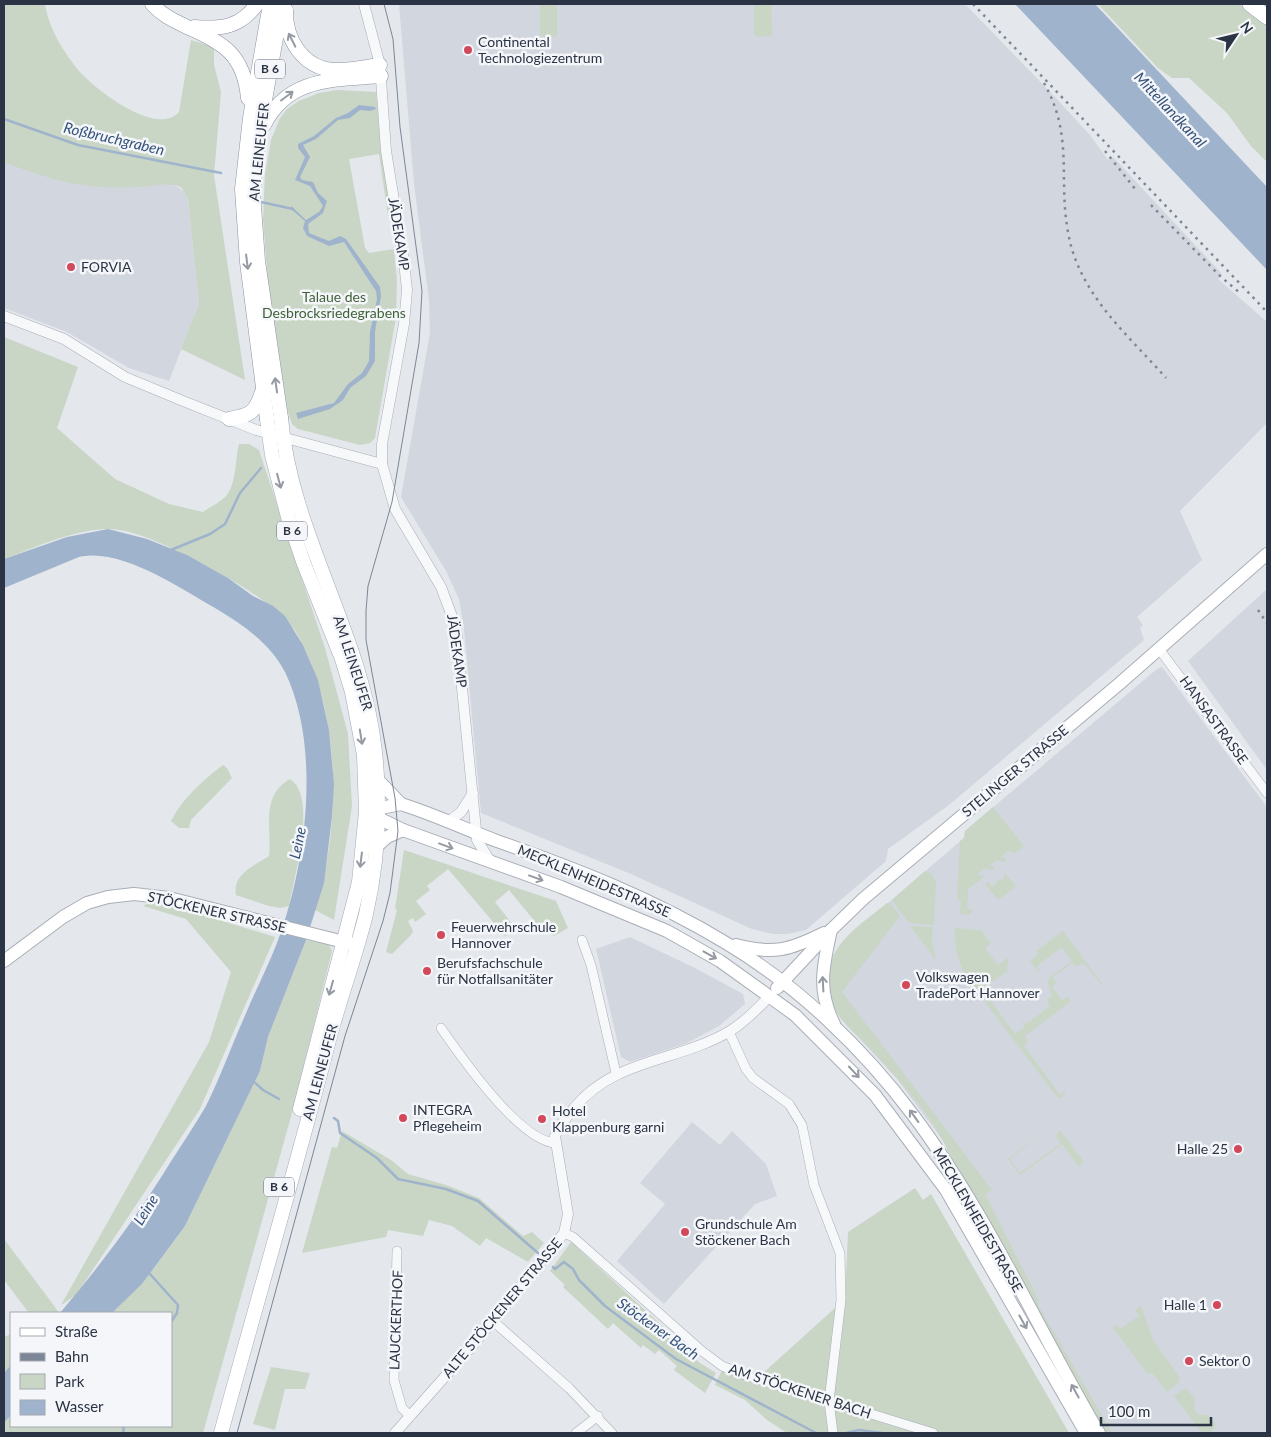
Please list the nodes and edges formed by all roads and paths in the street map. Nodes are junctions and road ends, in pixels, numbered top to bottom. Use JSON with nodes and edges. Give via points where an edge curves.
{"nodes":[{"id":1,"x":152,"y":4,"type":"edge"},
{"id":2,"x":257,"y":4,"type":"edge"},
{"id":3,"x":270,"y":4,"type":"edge"},
{"id":4,"x":282,"y":4,"type":"edge"},
{"id":5,"x":286,"y":4,"type":"edge"},
{"id":6,"x":364,"y":4,"type":"edge"},
{"id":7,"x":1250,"y":4,"type":"edge"},
{"id":8,"x":1267,"y":17,"type":"edge"},
{"id":9,"x":217,"y":35,"type":"junction"},
{"id":10,"x":381,"y":70,"type":"junction"},
{"id":11,"x":250,"y":118,"type":"junction"},
{"id":12,"x":259,"y":134,"type":"junction"},
{"id":13,"x":4,"y":316,"type":"edge"},
{"id":14,"x":263,"y":386,"type":"junction"},
{"id":15,"x":274,"y":418,"type":"junction"},
{"id":16,"x":229,"y":419,"type":"junction"},
{"id":17,"x":276,"y":435,"type":"junction"},
{"id":18,"x":382,"y":464,"type":"junction"},
{"id":19,"x":1267,"y":554,"type":"edge"},
{"id":20,"x":1160,"y":649,"type":"junction"},
{"id":21,"x":377,"y":779,"type":"junction"},
{"id":22,"x":473,"y":793,"type":"junction"},
{"id":23,"x":1267,"y":793,"type":"edge"},
{"id":24,"x":401,"y":804,"type":"junction"},
{"id":25,"x":375,"y":812,"type":"junction"},
{"id":26,"x":448,"y":822,"type":"junction"},
{"id":27,"x":403,"y":830,"type":"junction"},
{"id":28,"x":477,"y":833,"type":"junction"},
{"id":29,"x":376,"y":847,"type":"junction"},
{"id":30,"x":490,"y":860,"type":"junction"},
{"id":31,"x":831,"y":930,"type":"junction"},
{"id":32,"x":582,"y":940,"type":"dead end"},
{"id":33,"x":351,"y":943,"type":"junction"},
{"id":34,"x":727,"y":943,"type":"junction"},
{"id":35,"x":4,"y":961,"type":"edge"},
{"id":36,"x":783,"y":982,"type":"junction"},
{"id":37,"x":770,"y":996,"type":"junction"},
{"id":38,"x":441,"y":1028,"type":"dead end"},
{"id":39,"x":837,"y":1030,"type":"junction"},
{"id":40,"x":729,"y":1032,"type":"junction"},
{"id":41,"x":616,"y":1073,"type":"junction"},
{"id":42,"x":555,"y":1143,"type":"junction"},
{"id":43,"x":564,"y":1233,"type":"junction"},
{"id":44,"x":397,"y":1251,"type":"dead end"},
{"id":45,"x":493,"y":1321,"type":"junction"},
{"id":46,"x":829,"y":1401,"type":"junction"},
{"id":47,"x":410,"y":1416,"type":"junction"},
{"id":48,"x":598,"y":1416,"type":"junction"},
{"id":49,"x":212,"y":1433,"type":"edge"},
{"id":50,"x":220,"y":1433,"type":"edge"},
{"id":51,"x":395,"y":1433,"type":"edge"},
{"id":52,"x":576,"y":1433,"type":"edge"},
{"id":53,"x":612,"y":1433,"type":"edge"},
{"id":54,"x":834,"y":1433,"type":"edge"},
{"id":55,"x":933,"y":1433,"type":"edge"},
{"id":56,"x":1086,"y":1433,"type":"edge"},
{"id":57,"x":1099,"y":1433,"type":"edge"}],
"edges":[{"from":1,"to":9,"type":"main road","via":[[168,18]]},
{"from":2,"to":9,"type":"main road"},
{"from":3,"to":11,"type":"main road","name":"AM LEINEUFER","number":"B 6"},
{"from":4,"to":12,"type":"main road","name":"AM LEINEUFER","number":"B 6"},
{"from":10,"to":5,"type":"main road","one_way":true,"via":[[334,70],[308,61],[291,40],[286,26]]},
{"from":6,"to":10,"type":"street","name":"JÄDEKAMP"},
{"from":7,"to":8,"type":"highway"},
{"from":9,"to":11,"type":"main road","via":[[244,70]]},
{"from":12,"to":10,"type":"main road","one_way":true,"via":[[271,110],[293,90]]},
{"from":10,"to":18,"type":"street","name":"JÄDEKAMP","via":[[386,150],[407,290]]},
{"from":11,"to":14,"type":"main road","name":"AM LEINEUFER","number":"B 6","one_way":true,"via":[[243,162],[242,214]]},
{"from":15,"to":12,"type":"main road","name":"AM LEINEUFER","number":"B 6","one_way":true,"via":[[253,213]]},
{"from":13,"to":16,"type":"street","via":[[64,339],[124,377]]},
{"from":14,"to":15,"type":"main road","name":"AM LEINEUFER","number":"B 6"},
{"from":14,"to":16,"type":"main road","via":[[253,412]]},
{"from":15,"to":17,"type":"main road","name":"AM LEINEUFER","number":"B 6"},
{"from":16,"to":17,"type":"street"},
{"from":17,"to":18,"type":"street"},
{"from":17,"to":21,"type":"main road","name":"AM LEINEUFER","number":"B 6","via":[[364,690],[372,726]]},
{"from":17,"to":25,"type":"main road","name":"AM LEINEUFER","number":"B 6","one_way":true,"via":[[288,516],[352,692]]},
{"from":18,"to":22,"type":"street","name":"JÄDEKAMP","via":[[395,509],[442,587],[456,626]]},
{"from":19,"to":20,"type":"main road","name":"STELINGER STRASSE"},
{"from":20,"to":23,"type":"street","name":"HANSASTRASSE"},
{"from":20,"to":31,"type":"main road","name":"STELINGER STRASSE","via":[[863,899]]},
{"from":21,"to":24,"type":"main road"},
{"from":21,"to":25,"type":"main road","name":"AM LEINEUFER","number":"B 6"},
{"from":22,"to":26,"type":"street","via":[[461,812]]},
{"from":22,"to":28,"type":"street","name":"JÄDEKAMP"},
{"from":24,"to":25,"type":"main road","name":"MECKLENHEIDESTRASSE"},
{"from":24,"to":26,"type":"main road","name":"MECKLENHEIDESTRASSE"},
{"from":25,"to":27,"type":"main road","name":"MECKLENHEIDESTRASSE"},
{"from":25,"to":29,"type":"main road","name":"AM LEINEUFER","number":"B 6"},
{"from":25,"to":33,"type":"main road","name":"AM LEINEUFER","number":"B 6","one_way":true,"via":[[359,882]]},
{"from":26,"to":28,"type":"main road","name":"MECKLENHEIDESTRASSE"},
{"from":27,"to":29,"type":"main road","via":[[386,837]]},
{"from":27,"to":30,"type":"main road","name":"MECKLENHEIDESTRASSE","one_way":true},
{"from":28,"to":30,"type":"street","name":"JÄDEKAMP","via":[[479,846]]},
{"from":28,"to":34,"type":"main road","name":"MECKLENHEIDESTRASSE","via":[[625,890]]},
{"from":29,"to":33,"type":"main road","name":"AM LEINEUFER","number":"B 6","via":[[372,887]]},
{"from":30,"to":37,"type":"main road","name":"MECKLENHEIDESTRASSE","one_way":true,"via":[[667,931],[720,961]]},
{"from":31,"to":34,"type":"main road","via":[[800,945],[776,951],[758,951]]},
{"from":31,"to":36,"type":"main road","name":"STELINGER STRASSE"},
{"from":39,"to":31,"type":"main road","one_way":true,"via":[[827,1009],[822,977]]},
{"from":32,"to":41,"type":"street","via":[[591,965]]},
{"from":33,"to":35,"type":"main road","name":"STÖCKENER STRASSE","via":[[150,895],[108,897],[87,903],[63,917]]},
{"from":33,"to":49,"type":"main road","name":"AM LEINEUFER","number":"B 6","one_way":true},
{"from":33,"to":50,"type":"main road","name":"AM LEINEUFER","number":"B 6","via":[[337,1008]]},
{"from":34,"to":36,"type":"main road","name":"MECKLENHEIDESTRASSE"},
{"from":36,"to":37,"type":"main road","name":"STELINGER STRASSE"},
{"from":36,"to":39,"type":"main road","name":"MECKLENHEIDESTRASSE"},
{"from":37,"to":40,"type":"street"},
{"from":37,"to":56,"type":"main road","name":"MECKLENHEIDESTRASSE","one_way":true,"via":[[795,1015],[846,1064],[905,1133],[979,1243]]},
{"from":38,"to":42,"type":"street","via":[[501,1105],[542,1140]]},
{"from":57,"to":39,"type":"main road","name":"MECKLENHEIDESTRASSE","one_way":true,"via":[[949,1167],[887,1082]]},
{"from":40,"to":41,"type":"street","via":[[684,1051]]},
{"from":40,"to":46,"type":"street","via":[[753,1078],[789,1104],[802,1125],[814,1185],[840,1253],[841,1300]]},
{"from":41,"to":42,"type":"street","via":[[598,1084],[576,1105],[558,1128]]},
{"from":42,"to":43,"type":"street","name":"ALTE STÖCKENER STRASSE","via":[[568,1214]]},
{"from":43,"to":45,"type":"street","name":"ALTE STÖCKENER STRASSE"},
{"from":43,"to":46,"type":"street","name":"AM STÖCKENER BACH","via":[[580,1242],[713,1360],[736,1372]]},
{"from":44,"to":47,"type":"street","name":"LAUCKERTHOF","via":[[394,1380],[402,1408]]},
{"from":45,"to":47,"type":"street","name":"ALTE STÖCKENER STRASSE"},
{"from":45,"to":48,"type":"street"},
{"from":46,"to":54,"type":"street"},
{"from":46,"to":55,"type":"street","name":"AM STÖCKENER BACH"},
{"from":47,"to":51,"type":"street","name":"ALTE STÖCKENER STRASSE"},
{"from":48,"to":52,"type":"street"},
{"from":48,"to":53,"type":"street"}]}
